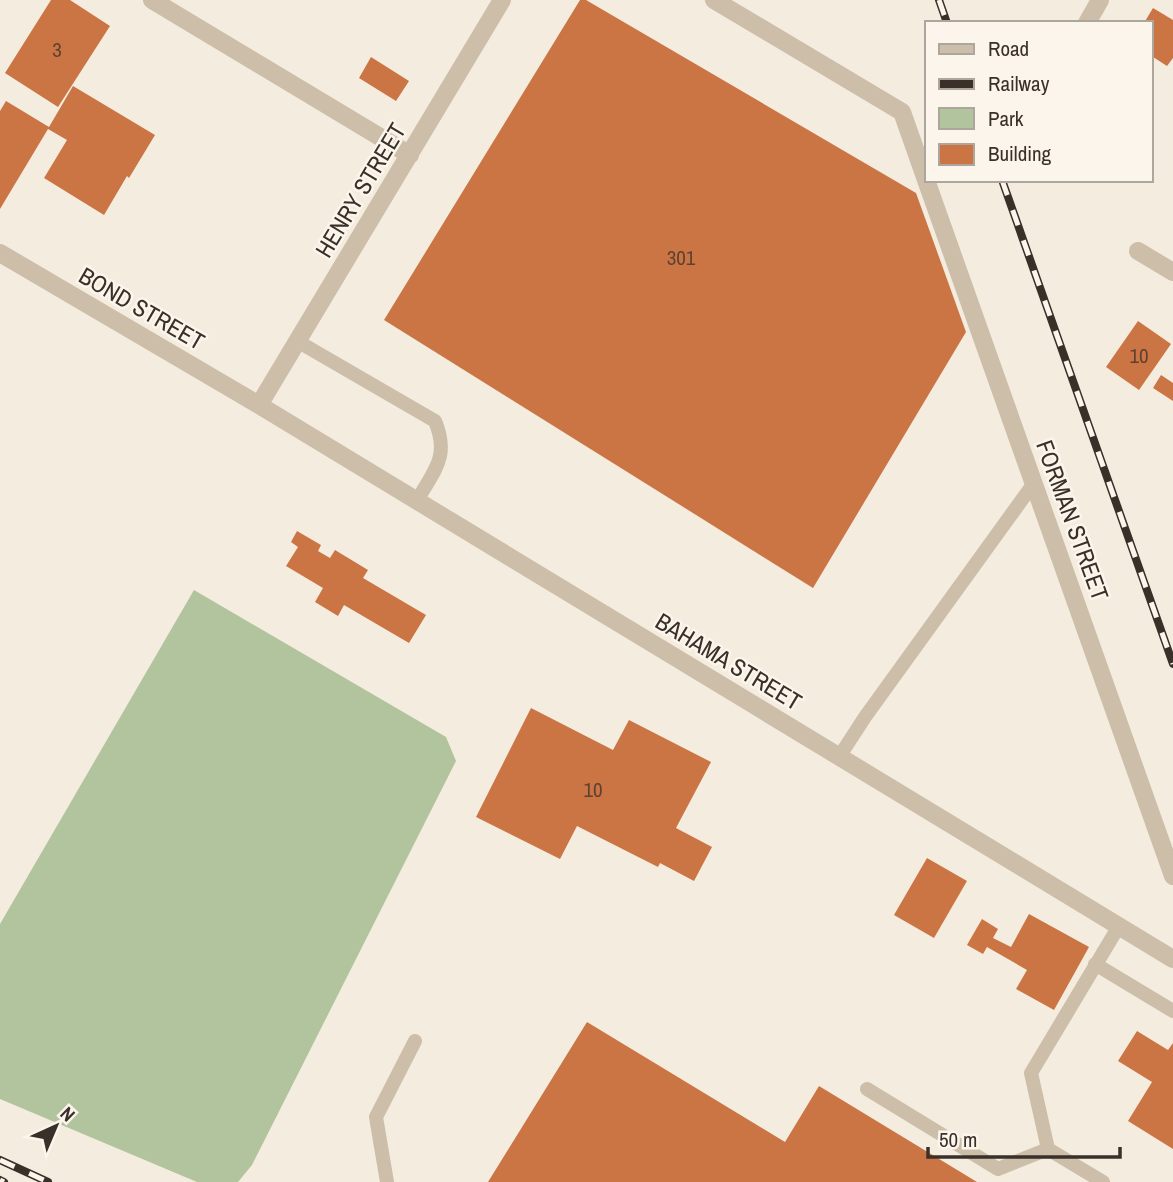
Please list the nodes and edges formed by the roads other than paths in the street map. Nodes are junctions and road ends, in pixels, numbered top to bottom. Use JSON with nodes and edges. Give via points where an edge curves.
{"nodes":[{"id":1,"x":152,"y":0,"type":"edge"},
{"id":2,"x":502,"y":0,"type":"edge"},
{"id":3,"x":714,"y":0,"type":"edge"},
{"id":4,"x":1100,"y":0,"type":"edge"},
{"id":5,"x":1088,"y":21,"type":"edge"},
{"id":6,"x":410,"y":155,"type":"junction"},
{"id":7,"x":925,"y":177,"type":"edge"},
{"id":8,"x":927,"y":182,"type":"edge"},
{"id":9,"x":1139,"y":251,"type":"dead end"},
{"id":10,"x":0,"y":253,"type":"edge"},
{"id":11,"x":1173,"y":272,"type":"edge"},
{"id":12,"x":298,"y":341,"type":"junction"},
{"id":13,"x":259,"y":405,"type":"junction"},
{"id":14,"x":1034,"y":483,"type":"junction"},
{"id":15,"x":417,"y":501,"type":"junction"},
{"id":16,"x":839,"y":757,"type":"junction"},
{"id":17,"x":1173,"y":876,"type":"edge"},
{"id":18,"x":1119,"y":926,"type":"junction"},
{"id":19,"x":1173,"y":959,"type":"edge"},
{"id":20,"x":1095,"y":964,"type":"junction"},
{"id":21,"x":1173,"y":1011,"type":"edge"},
{"id":22,"x":415,"y":1041,"type":"dead end"},
{"id":23,"x":867,"y":1089,"type":"dead end"},
{"id":24,"x":1048,"y":1149,"type":"junction"},
{"id":25,"x":387,"y":1182,"type":"edge"},
{"id":26,"x":1103,"y":1182,"type":"edge"}],
"edges":[{"from":1,"to":6,"type":"street"},
{"from":2,"to":6,"type":"street","name":"HENRY STREET"},
{"from":3,"to":7,"type":"street","name":"FORMAN STREET","via":[[902,112]]},
{"from":4,"to":5,"type":"street"},
{"from":6,"to":12,"type":"street","name":"HENRY STREET"},
{"from":8,"to":14,"type":"street","name":"FORMAN STREET"},
{"from":9,"to":11,"type":"street"},
{"from":10,"to":13,"type":"street","name":"BOND STREET"},
{"from":12,"to":13,"type":"street","name":"HENRY STREET"},
{"from":12,"to":15,"type":"lane","via":[[435,421],[442,439],[442,458]]},
{"from":13,"to":15,"type":"street","name":"BAHAMA STREET"},
{"from":14,"to":16,"type":"lane"},
{"from":14,"to":17,"type":"street","name":"FORMAN STREET"},
{"from":15,"to":16,"type":"street","name":"BAHAMA STREET"},
{"from":16,"to":18,"type":"street","name":"BAHAMA STREET"},
{"from":18,"to":19,"type":"street","name":"BAHAMA STREET"},
{"from":18,"to":20,"type":"lane"},
{"from":20,"to":21,"type":"lane"},
{"from":20,"to":24,"type":"lane","via":[[1031,1073]]},
{"from":22,"to":25,"type":"lane","via":[[376,1117]]},
{"from":23,"to":24,"type":"lane","via":[[998,1169]]},
{"from":24,"to":26,"type":"lane"}]}
